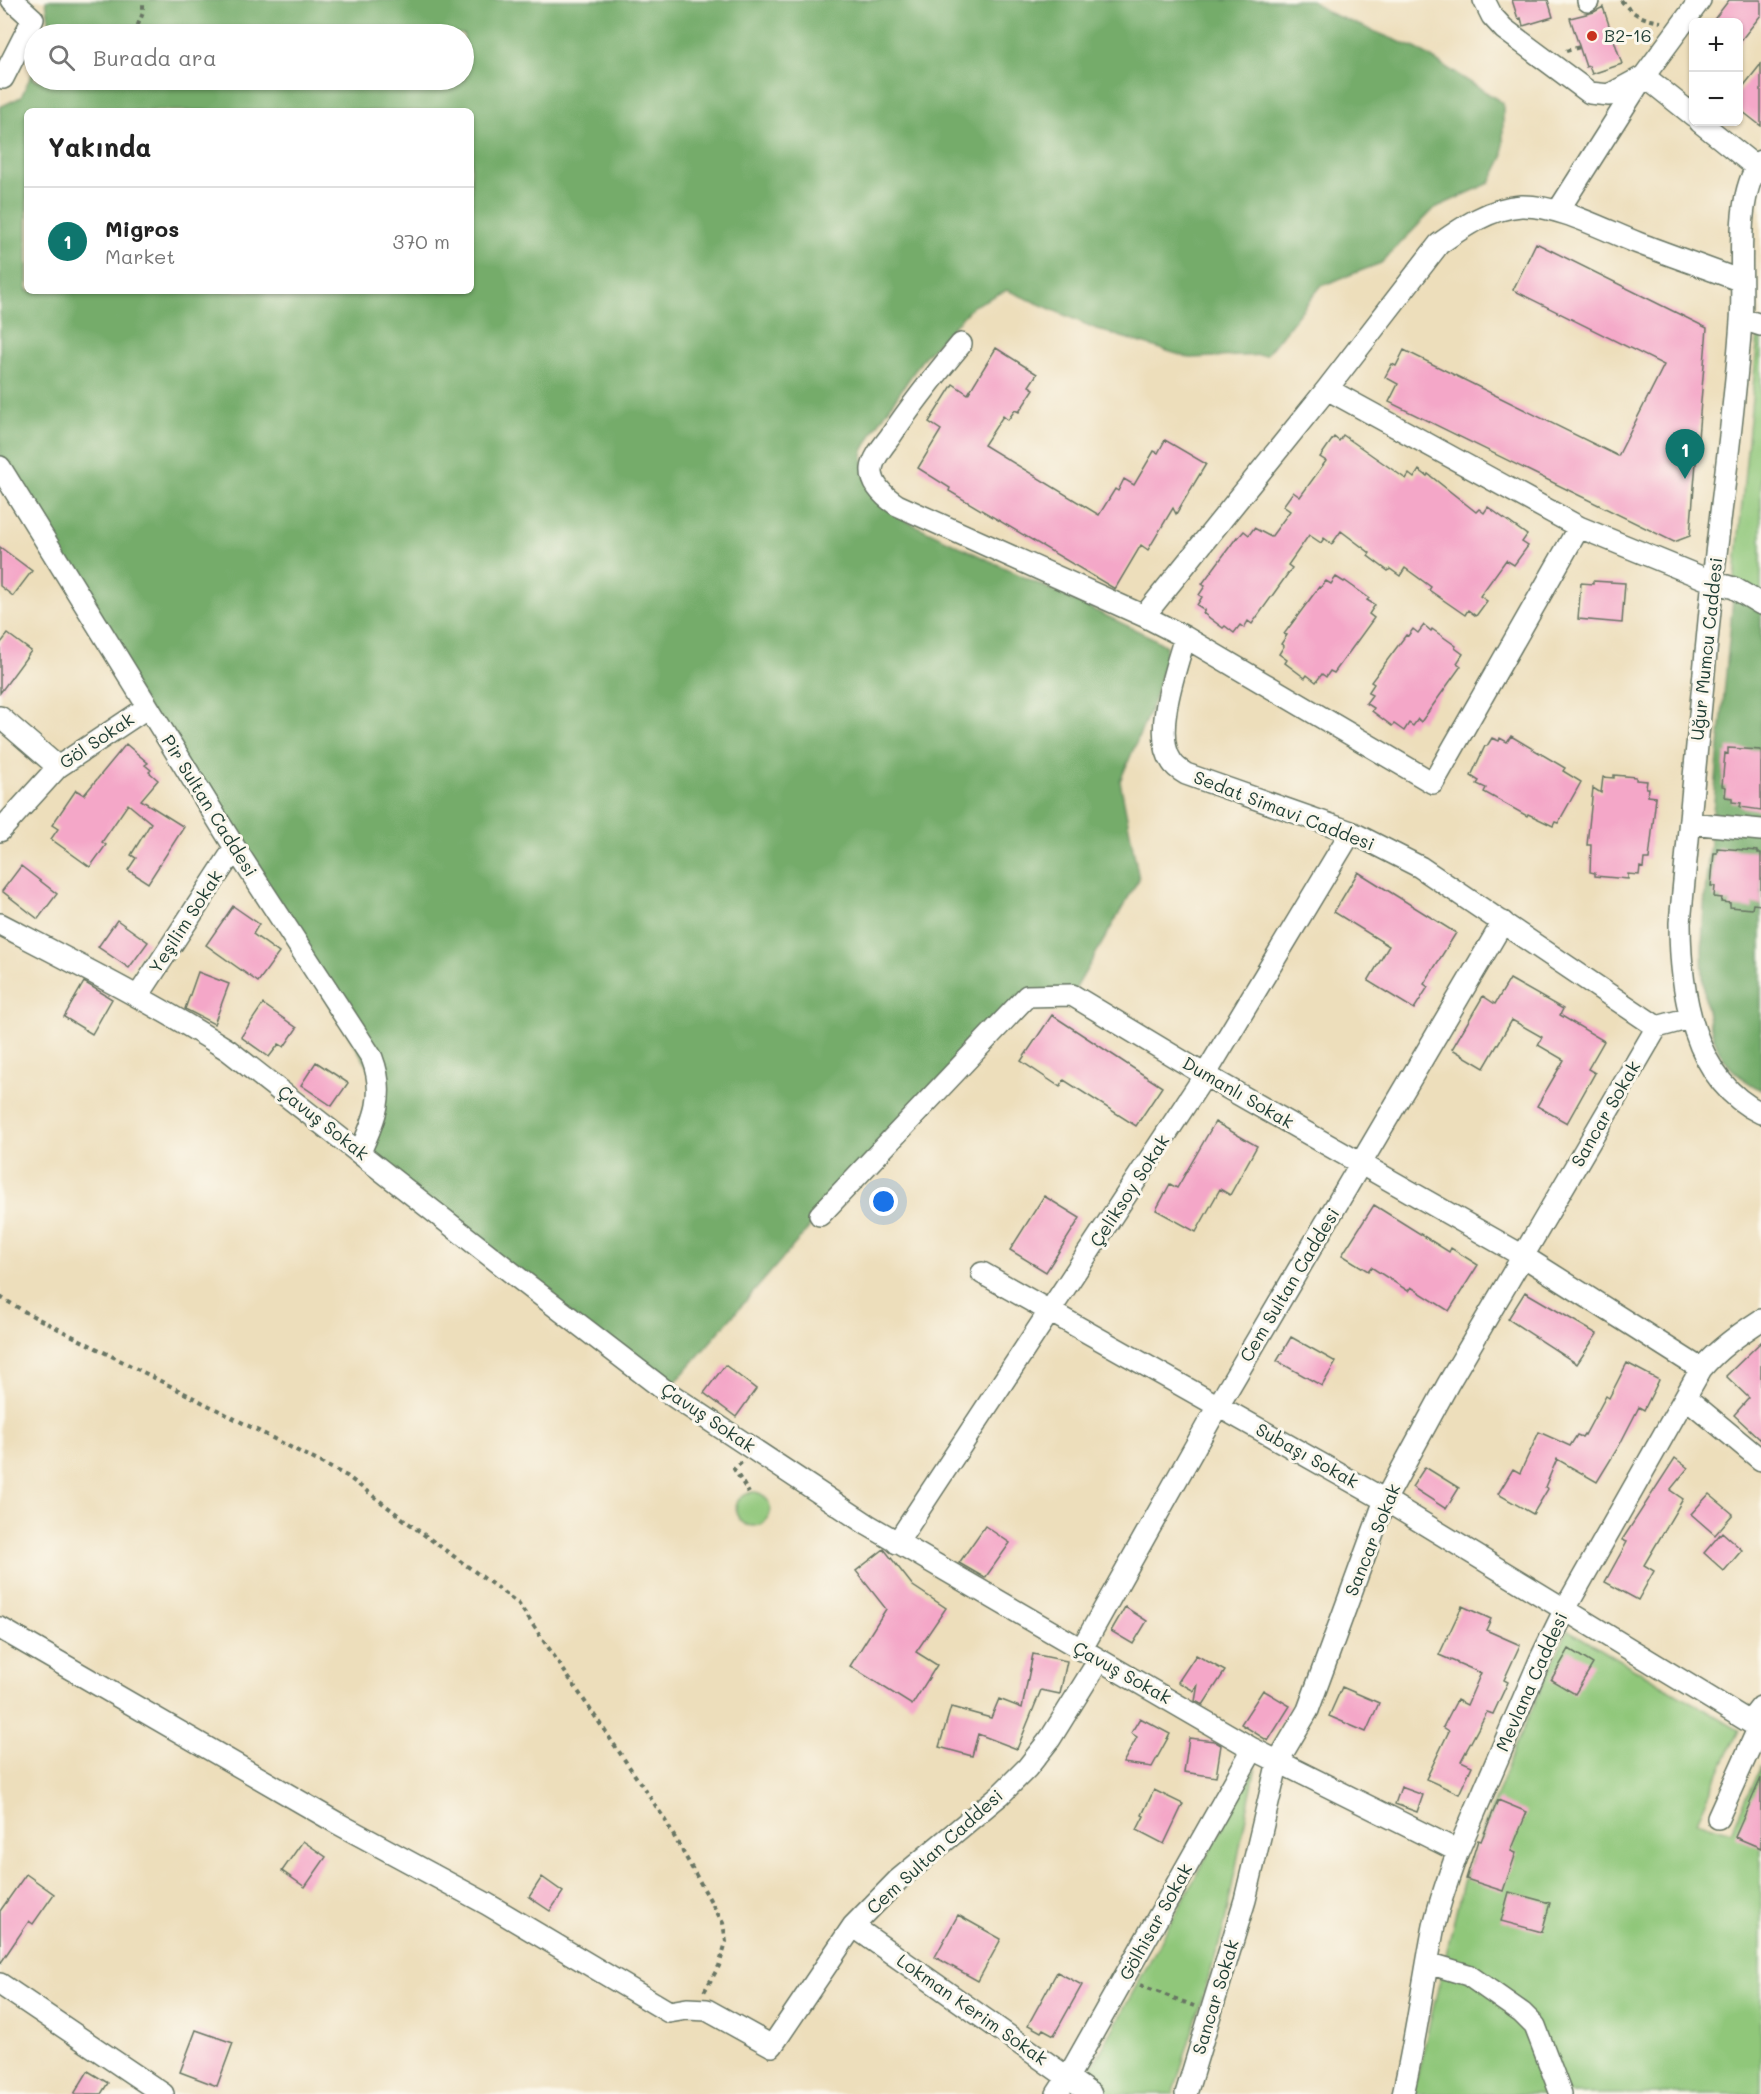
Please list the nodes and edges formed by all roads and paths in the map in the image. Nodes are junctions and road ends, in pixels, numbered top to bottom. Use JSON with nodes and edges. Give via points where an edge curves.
{"nodes":[{"id":1,"x":12,"y":0,"type":"edge"},
{"id":2,"x":143,"y":0,"type":"edge"},
{"id":3,"x":1484,"y":0,"type":"edge"},
{"id":4,"x":1621,"y":0,"type":"edge"},
{"id":5,"x":1700,"y":0,"type":"edge"},
{"id":6,"x":30,"y":24,"type":"edge"},
{"id":7,"x":138,"y":24,"type":"edge"},
{"id":8,"x":1679,"y":27,"type":"junction"},
{"id":9,"x":24,"y":37,"type":"edge"},
{"id":10,"x":1644,"y":76,"type":"junction"},
{"id":11,"x":3,"y":78,"type":"dead end"},
{"id":12,"x":1689,"y":112,"type":"edge"},
{"id":13,"x":1706,"y":126,"type":"edge"},
{"id":14,"x":1759,"y":164,"type":"edge"},
{"id":15,"x":1558,"y":211,"type":"junction"},
{"id":16,"x":1741,"y":281,"type":"junction"},
{"id":17,"x":1751,"y":322,"type":"edge"},
{"id":18,"x":961,"y":344,"type":"dead end"},
{"id":19,"x":1327,"y":389,"type":"junction"},
{"id":20,"x":0,"y":466,"type":"edge"},
{"id":21,"x":1578,"y":527,"type":"junction"},
{"id":22,"x":1713,"y":582,"type":"junction"},
{"id":23,"x":1761,"y":603,"type":"edge"},
{"id":24,"x":1144,"y":616,"type":"junction"},
{"id":25,"x":1185,"y":637,"type":"junction"},
{"id":26,"x":148,"y":707,"type":"junction"},
{"id":27,"x":0,"y":717,"type":"edge"},
{"id":28,"x":58,"y":767,"type":"junction"},
{"id":29,"x":1690,"y":823,"type":"junction"},
{"id":30,"x":1761,"y":830,"type":"edge"},
{"id":31,"x":0,"y":831,"type":"edge"},
{"id":32,"x":1350,"y":832,"type":"junction"},
{"id":33,"x":235,"y":848,"type":"junction"},
{"id":34,"x":1503,"y":922,"type":"junction"},
{"id":35,"x":0,"y":924,"type":"edge"},
{"id":36,"x":138,"y":996,"type":"junction"},
{"id":37,"x":1690,"y":1018,"type":"junction"},
{"id":38,"x":1657,"y":1027,"type":"junction"},
{"id":39,"x":1205,"y":1075,"type":"junction"},
{"id":40,"x":1761,"y":1113,"type":"edge"},
{"id":41,"x":360,"y":1152,"type":"junction"},
{"id":42,"x":1361,"y":1164,"type":"junction"},
{"id":43,"x":820,"y":1215,"type":"dead end"},
{"id":44,"x":1523,"y":1256,"type":"junction"},
{"id":45,"x":982,"y":1273,"type":"dead end"},
{"id":46,"x":0,"y":1297,"type":"edge"},
{"id":47,"x":1051,"y":1312,"type":"junction"},
{"id":48,"x":1761,"y":1320,"type":"edge"},
{"id":49,"x":1701,"y":1370,"type":"junction"},
{"id":50,"x":1685,"y":1397,"type":"junction"},
{"id":51,"x":1218,"y":1406,"type":"junction"},
{"id":52,"x":755,"y":1450,"type":"junction"},
{"id":53,"x":1761,"y":1460,"type":"edge"},
{"id":54,"x":749,"y":1493,"type":"dead end"},
{"id":55,"x":1385,"y":1500,"type":"junction"},
{"id":56,"x":897,"y":1543,"type":"junction"},
{"id":57,"x":1565,"y":1609,"type":"junction"},
{"id":58,"x":0,"y":1628,"type":"edge"},
{"id":59,"x":1090,"y":1655,"type":"junction"},
{"id":60,"x":1758,"y":1721,"type":"edge"},
{"id":61,"x":1253,"y":1749,"type":"junction"},
{"id":62,"x":1278,"y":1761,"type":"junction"},
{"id":63,"x":1718,"y":1818,"type":"dead end"},
{"id":64,"x":1458,"y":1851,"type":"junction"},
{"id":65,"x":853,"y":1926,"type":"junction"},
{"id":66,"x":1428,"y":1963,"type":"junction"},
{"id":67,"x":1124,"y":1979,"type":"junction"},
{"id":68,"x":0,"y":1984,"type":"edge"},
{"id":69,"x":687,"y":2009,"type":"junction"},
{"id":70,"x":1212,"y":2013,"type":"junction"},
{"id":71,"x":1062,"y":2086,"type":"edge"},
{"id":72,"x":163,"y":2094,"type":"edge"},
{"id":73,"x":1091,"y":2094,"type":"edge"},
{"id":74,"x":1186,"y":2094,"type":"edge"},
{"id":75,"x":1403,"y":2094,"type":"edge"},
{"id":76,"x":1561,"y":2094,"type":"edge"}],
"edges":[{"from":1,"to":6,"type":"street","via":[[33,19]]},
{"from":2,"to":7,"type":"path"},
{"from":3,"to":10,"type":"street","via":[[1504,29],[1590,93],[1609,94]]},
{"from":4,"to":8,"type":"path","via":[[1641,18]]},
{"from":5,"to":8,"type":"street"},
{"from":8,"to":10,"type":"street"},
{"from":9,"to":11,"type":"street"},
{"from":10,"to":12,"type":"street"},
{"from":10,"to":15,"type":"street"},
{"from":13,"to":14,"type":"street"},
{"from":14,"to":16,"type":"street","name":"Uğur Mumcu Caddesi","via":[[1747,194]]},
{"from":15,"to":16,"type":"street"},
{"from":15,"to":19,"type":"street","via":[[1520,206],[1485,215],[1439,244]]},
{"from":16,"to":17,"type":"street","name":"Uğur Mumcu Caddesi"},
{"from":17,"to":22,"type":"street","name":"Uğur Mumcu Caddesi"},
{"from":18,"to":24,"type":"street","via":[[879,452],[872,468],[874,482],[897,505]]},
{"from":19,"to":21,"type":"street"},
{"from":19,"to":24,"type":"street"},
{"from":20,"to":26,"type":"street","name":"Pir Sultan Caddesi"},
{"from":21,"to":22,"type":"street"},
{"from":21,"to":25,"type":"street","via":[[1433,783]]},
{"from":22,"to":23,"type":"street"},
{"from":22,"to":29,"type":"street","name":"Uğur Mumcu Caddesi"},
{"from":24,"to":25,"type":"street"},
{"from":25,"to":32,"type":"street","name":"Sedat Simavi Caddesi","via":[[1165,711],[1165,743],[1173,764],[1193,777]]},
{"from":26,"to":28,"type":"street","name":"Göl Sokak"},
{"from":26,"to":33,"type":"street","name":"Pir Sultan Caddesi"},
{"from":27,"to":28,"type":"street"},
{"from":28,"to":31,"type":"street","name":"Göl Sokak"},
{"from":29,"to":30,"type":"street"},
{"from":29,"to":37,"type":"street","name":"Uğur Mumcu Caddesi","via":[[1680,923],[1680,958]]},
{"from":32,"to":34,"type":"street","name":"Sedat Simavi Caddesi","via":[[1420,867]]},
{"from":32,"to":39,"type":"street","name":"Çeliksoy Sokak"},
{"from":33,"to":36,"type":"street","name":"Yeşilim Sokak"},
{"from":33,"to":41,"type":"street","name":"Pir Sultan Caddesi","via":[[372,1058],[379,1095]]},
{"from":34,"to":38,"type":"street","name":"Sedat Simavi Caddesi"},
{"from":34,"to":42,"type":"street","name":"Cem Sultan Caddesi"},
{"from":35,"to":36,"type":"street","name":"Çavuş Sokak"},
{"from":36,"to":41,"type":"street","name":"Çavuş Sokak","via":[[228,1050]]},
{"from":37,"to":38,"type":"street"},
{"from":37,"to":40,"type":"street","name":"Uğur Mumcu Caddesi","via":[[1707,1062],[1731,1092]]},
{"from":38,"to":44,"type":"street","name":"Sancar Sokak"},
{"from":39,"to":42,"type":"street","name":"Dumanlı Sokak"},
{"from":39,"to":43,"type":"street","name":"Dumanlı Sokak","via":[[1072,995],[1028,996]]},
{"from":39,"to":47,"type":"street","name":"Çeliksoy Sokak"},
{"from":41,"to":52,"type":"street","name":"Çavuş Sokak","via":[[668,1392]]},
{"from":42,"to":44,"type":"street","name":"Dumanlı Sokak"},
{"from":42,"to":51,"type":"street","name":"Cem Sultan Caddesi"},
{"from":44,"to":49,"type":"street","name":"Dumanlı Sokak"},
{"from":44,"to":55,"type":"street","name":"Sancar Sokak"},
{"from":45,"to":47,"type":"street","name":"Subaşı Sokak"},
{"from":46,"to":69,"type":"path","via":[[347,1476],[518,1602],[662,1815],[723,1923],[726,1942],[719,1966],[702,1995]]},
{"from":47,"to":51,"type":"street","name":"Subaşı Sokak"},
{"from":47,"to":56,"type":"street","name":"Çeliksoy Sokak"},
{"from":48,"to":49,"type":"street","name":"Mevlana Caddesi","via":[[1735,1336]]},
{"from":49,"to":50,"type":"street","name":"Mevlana Caddesi"},
{"from":50,"to":53,"type":"street"},
{"from":50,"to":57,"type":"street","name":"Mevlana Caddesi"},
{"from":51,"to":55,"type":"street","name":"Subaşı Sokak"},
{"from":51,"to":59,"type":"street","name":"Cem Sultan Caddesi"},
{"from":52,"to":54,"type":"path","via":[[734,1469]]},
{"from":52,"to":56,"type":"street","name":"Çavuş Sokak"},
{"from":55,"to":57,"type":"street","name":"Subaşı Sokak"},
{"from":55,"to":62,"type":"street","name":"Sancar Sokak","via":[[1308,1710]]},
{"from":56,"to":59,"type":"street","name":"Çavuş Sokak"},
{"from":57,"to":60,"type":"street","name":"Subaşı Sokak"},
{"from":57,"to":64,"type":"street","name":"Mevlana Caddesi"},
{"from":58,"to":69,"type":"street","via":[[337,1823],[487,1904],[669,2012]]},
{"from":59,"to":61,"type":"street","name":"Çavuş Sokak"},
{"from":59,"to":65,"type":"street","name":"Cem Sultan Caddesi","via":[[1050,1739],[1027,1768],[898,1880]]},
{"from":60,"to":63,"type":"street"},
{"from":61,"to":62,"type":"street","name":"Çavuş Sokak"},
{"from":61,"to":67,"type":"street","name":"Gölhisar Sokak"},
{"from":62,"to":64,"type":"street","name":"Çavuş Sokak"},
{"from":62,"to":70,"type":"street","name":"Sancar Sokak","via":[[1245,1900]]},
{"from":64,"to":66,"type":"street","name":"Mevlana Caddesi","via":[[1441,1902]]},
{"from":65,"to":69,"type":"street","name":"Cem Sultan Caddesi","via":[[772,2046],[707,2010]]},
{"from":65,"to":71,"type":"street","name":"Lokman Kerim Sokak"},
{"from":66,"to":75,"type":"street","name":"Mevlana Caddesi"},
{"from":66,"to":76,"type":"street","via":[[1468,1975],[1522,2013],[1535,2026]]},
{"from":67,"to":70,"type":"path"},
{"from":67,"to":71,"type":"street","name":"Gölhisar Sokak"},
{"from":68,"to":72,"type":"street"},
{"from":70,"to":74,"type":"street","name":"Sancar Sokak"},
{"from":71,"to":73,"type":"street","name":"Lokman Kerim Sokak"}]}
